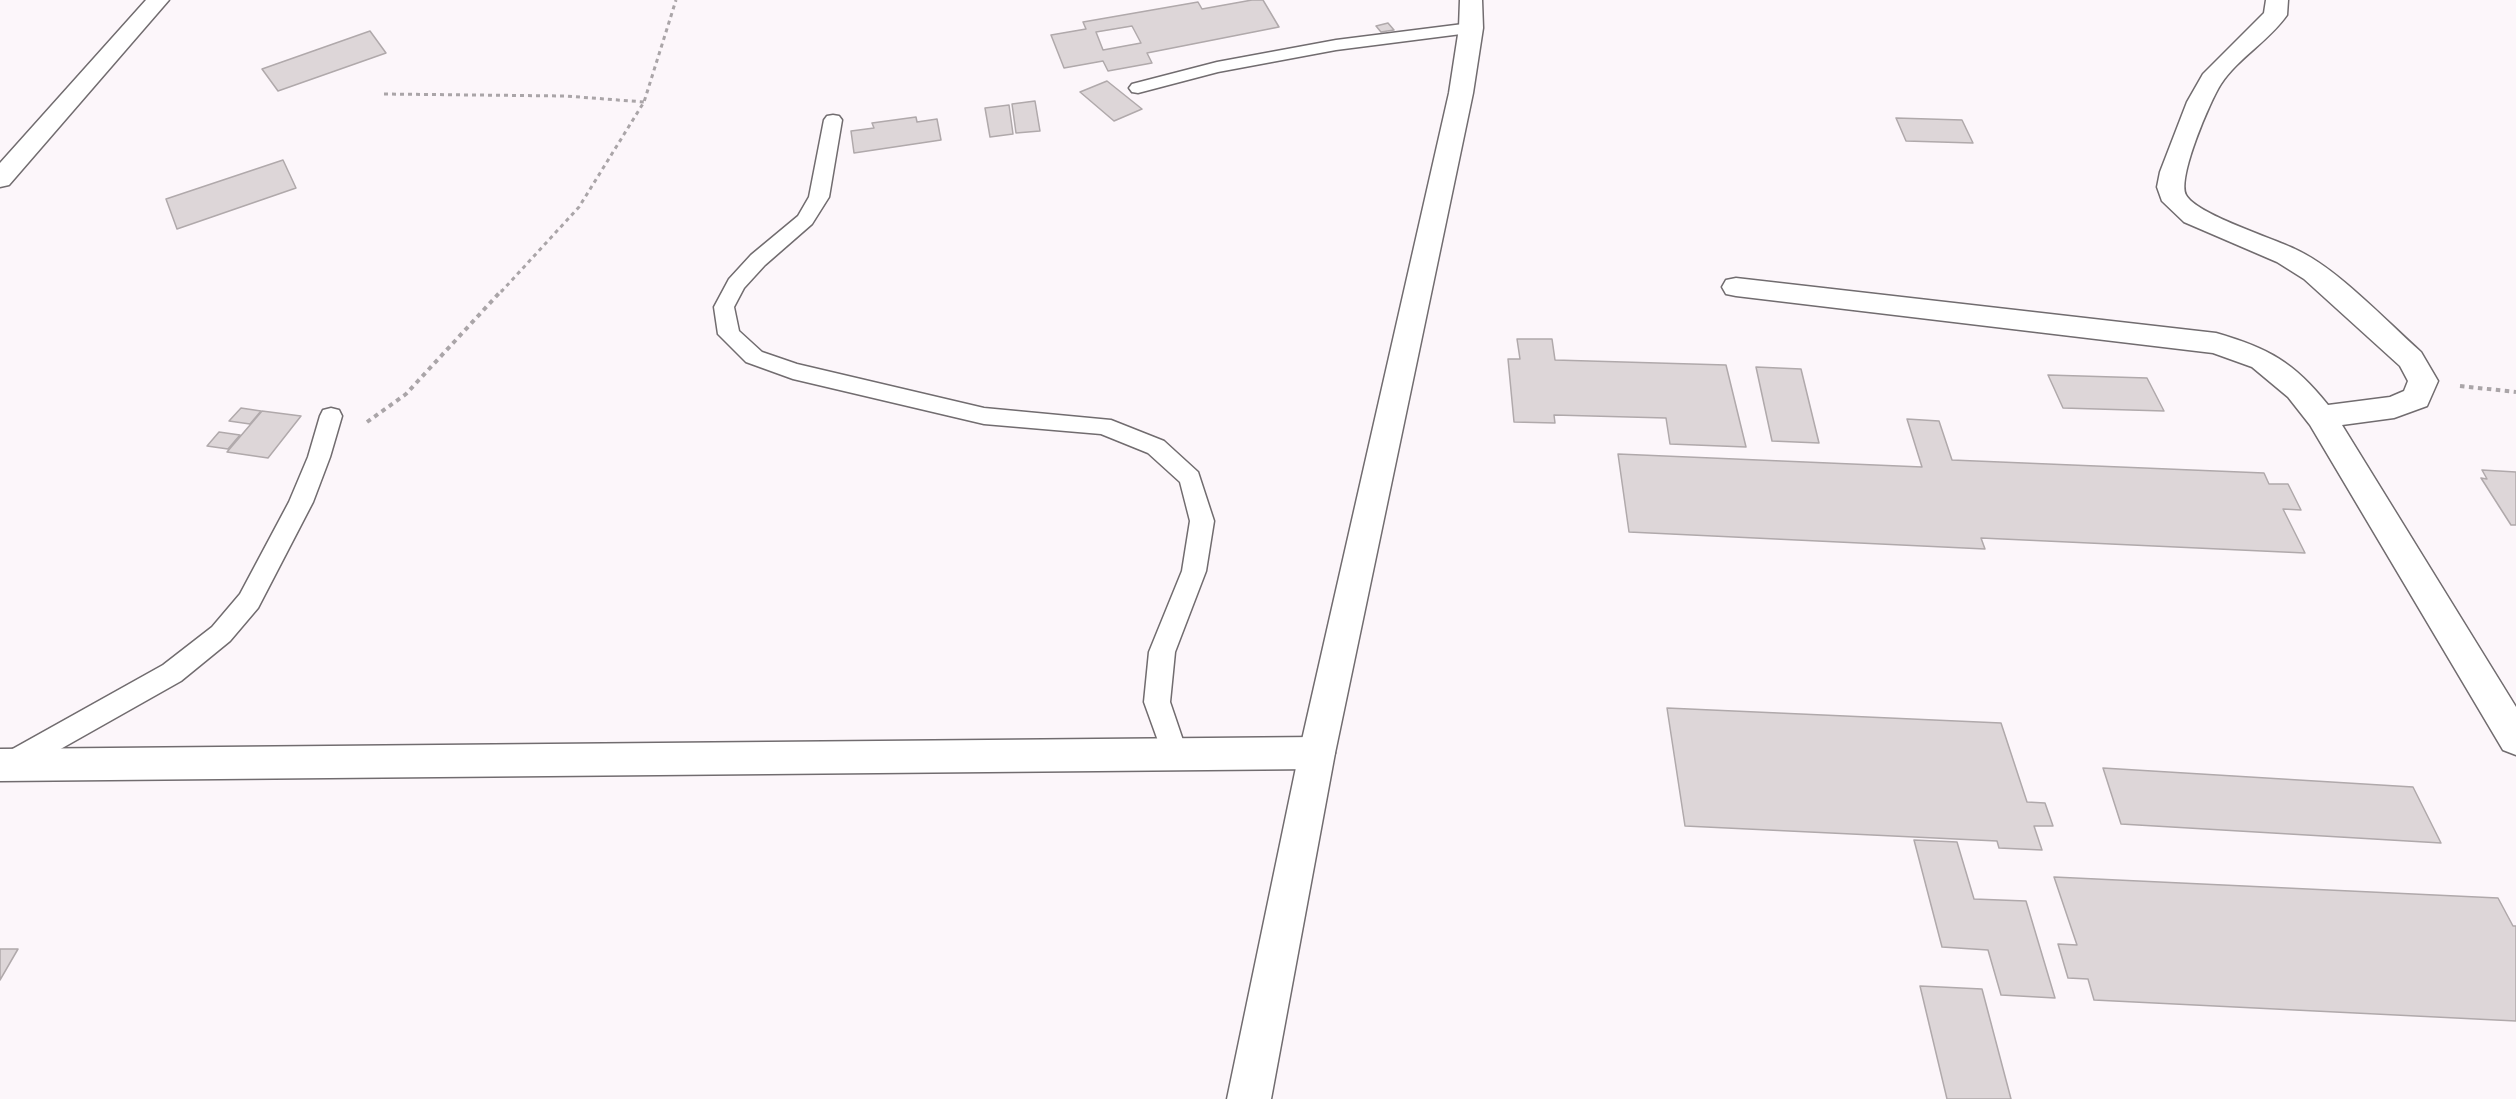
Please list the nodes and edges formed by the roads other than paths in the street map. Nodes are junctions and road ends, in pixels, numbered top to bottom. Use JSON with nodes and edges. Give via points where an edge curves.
{"nodes":[{"id":1,"x":158,"y":0,"type":"edge"},
{"id":2,"x":2277,"y":0,"type":"edge"},
{"id":3,"x":1471,"y":14,"type":"edge"},
{"id":4,"x":1138,"y":88,"type":"dead end"},
{"id":5,"x":833,"y":120,"type":"dead end"},
{"id":6,"x":0,"y":179,"type":"edge"},
{"id":7,"x":1736,"y":287,"type":"dead end"},
{"id":8,"x":331,"y":416,"type":"dead end"},
{"id":9,"x":2321,"y":417,"type":"junction"},
{"id":10,"x":2516,"y":739,"type":"edge"},
{"id":11,"x":1317,"y":753,"type":"junction"},
{"id":12,"x":1175,"y":755,"type":"junction"},
{"id":13,"x":4,"y":765,"type":"edge"},
{"id":14,"x":1249,"y":1099,"type":"edge"}],
"edges":[{"from":1,"to":6,"type":"street"},
{"from":2,"to":9,"type":"street","via":[[2275,15],[2212,79],[2199,102],[2170,187],[2175,201],[2193,216],[2287,256],[2314,272],[2411,359],[2423,381],[2416,398],[2394,407]]},
{"from":3,"to":4,"type":"lane","via":[[1216,67]]},
{"from":3,"to":11,"type":"street","via":[[1461,93]]},
{"from":5,"to":12,"type":"lane","via":[[819,197],[805,220],[736,284],[724,307],[729,334],[754,357],[793,371],[984,416],[1103,426],[1156,447],[1190,478],[1202,521],[1194,571],[1162,652],[1157,702]]},
{"from":7,"to":9,"type":"street","via":[[2216,343],[2262,360],[2298,388]]},
{"from":8,"to":13,"type":"lane","via":[[301,502],[249,601],[221,634],[172,673]]},
{"from":9,"to":10,"type":"street"},
{"from":11,"to":12,"type":"street"},
{"from":11,"to":14,"type":"street"},
{"from":12,"to":13,"type":"street"}]}
